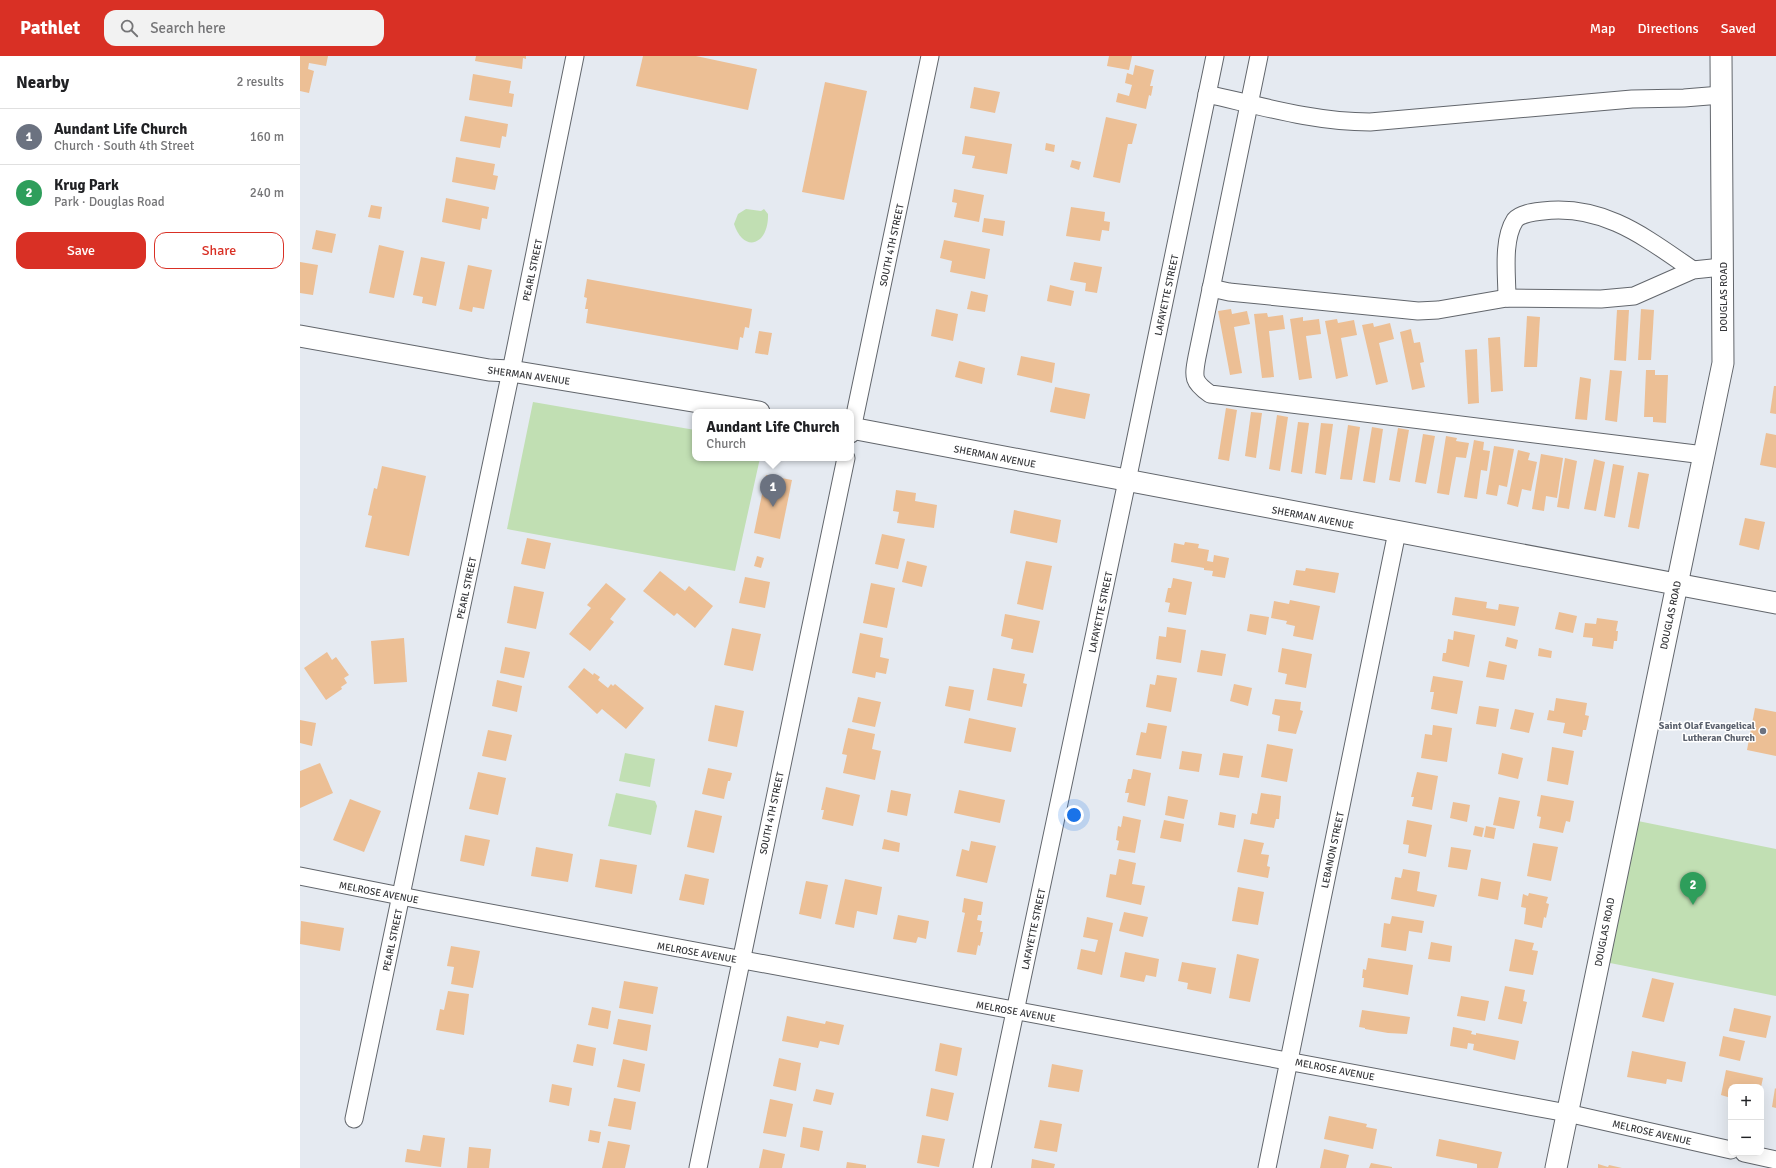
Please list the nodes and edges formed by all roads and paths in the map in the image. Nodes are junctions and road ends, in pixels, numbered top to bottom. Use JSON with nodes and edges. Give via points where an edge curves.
{"nodes":[{"id":1,"x":575,"y":56,"type":"edge"},
{"id":2,"x":930,"y":56,"type":"edge"},
{"id":3,"x":1215,"y":56,"type":"edge"},
{"id":4,"x":1259,"y":56,"type":"edge"},
{"id":5,"x":1721,"y":56,"type":"edge"},
{"id":6,"x":1207,"y":94,"type":"junction"},
{"id":7,"x":1721,"y":96,"type":"junction"},
{"id":8,"x":1249,"y":104,"type":"junction"},
{"id":9,"x":1722,"y":267,"type":"junction"},
{"id":10,"x":1693,"y":270,"type":"junction"},
{"id":11,"x":1211,"y":288,"type":"junction"},
{"id":12,"x":1507,"y":298,"type":"junction"},
{"id":13,"x":300,"y":336,"type":"edge"},
{"id":14,"x":511,"y":371,"type":"junction"},
{"id":15,"x":741,"y":409,"type":"edge"},
{"id":16,"x":854,"y":416,"type":"edge"},
{"id":17,"x":854,"y":431,"type":"edge"},
{"id":18,"x":1704,"y":455,"type":"junction"},
{"id":19,"x":845,"y":461,"type":"edge"},
{"id":20,"x":1127,"y":481,"type":"junction"},
{"id":21,"x":1397,"y":532,"type":"junction"},
{"id":22,"x":1676,"y":584,"type":"junction"},
{"id":23,"x":1776,"y":603,"type":"edge"},
{"id":24,"x":300,"y":876,"type":"edge"},
{"id":25,"x":401,"y":897,"type":"junction"},
{"id":26,"x":740,"y":960,"type":"junction"},
{"id":27,"x":1016,"y":1011,"type":"junction"},
{"id":28,"x":1289,"y":1060,"type":"junction"},
{"id":29,"x":1567,"y":1113,"type":"junction"},
{"id":30,"x":354,"y":1119,"type":"dead end"},
{"id":31,"x":1728,"y":1149,"type":"edge"},
{"id":32,"x":1758,"y":1156,"type":"edge"},
{"id":33,"x":1776,"y":1160,"type":"edge"},
{"id":34,"x":698,"y":1168,"type":"edge"},
{"id":35,"x":982,"y":1168,"type":"edge"},
{"id":36,"x":1267,"y":1168,"type":"edge"},
{"id":37,"x":1556,"y":1168,"type":"edge"}],
"edges":[{"from":1,"to":14,"type":"street","name":"PEARL STREET"},
{"from":2,"to":16,"type":"street","name":"SOUTH 4TH STREET"},
{"from":3,"to":6,"type":"street","name":"LAFAYETTE STREET"},
{"from":4,"to":8,"type":"street"},
{"from":5,"to":7,"type":"street","name":"DOUGLAS ROAD"},
{"from":6,"to":8,"type":"street"},
{"from":6,"to":20,"type":"street","name":"LAFAYETTE STREET"},
{"from":7,"to":8,"type":"street","via":[[1632,99],[1370,122],[1334,121]]},
{"from":7,"to":9,"type":"street","name":"DOUGLAS ROAD"},
{"from":8,"to":11,"type":"street"},
{"from":9,"to":10,"type":"street"},
{"from":9,"to":18,"type":"street","name":"DOUGLAS ROAD","via":[[1723,363]]},
{"from":10,"to":12,"type":"street","via":[[1634,296],[1601,299]]},
{"from":10,"to":12,"type":"street","via":[[1650,241],[1607,218],[1581,211],[1529,212],[1516,219],[1507,238]]},
{"from":11,"to":12,"type":"street","via":[[1418,311]]},
{"from":11,"to":18,"type":"street","via":[[1194,372],[1198,385],[1210,394]]},
{"from":13,"to":14,"type":"street","name":"SHERMAN AVENUE","via":[[489,370]]},
{"from":14,"to":15,"type":"street","name":"SHERMAN AVENUE"},
{"from":14,"to":25,"type":"street","name":"PEARL STREET"},
{"from":17,"to":20,"type":"street","name":"SHERMAN AVENUE"},
{"from":18,"to":22,"type":"street","name":"DOUGLAS ROAD"},
{"from":19,"to":26,"type":"street","name":"SOUTH 4TH STREET"},
{"from":20,"to":21,"type":"street","name":"SHERMAN AVENUE"},
{"from":20,"to":27,"type":"street","name":"LAFAYETTE STREET"},
{"from":21,"to":22,"type":"street","name":"SHERMAN AVENUE"},
{"from":21,"to":28,"type":"street","name":"LEBANON STREET"},
{"from":22,"to":23,"type":"street","name":"SHERMAN AVENUE"},
{"from":22,"to":29,"type":"street","name":"DOUGLAS ROAD"},
{"from":24,"to":25,"type":"street","name":"MELROSE AVENUE"},
{"from":25,"to":26,"type":"street","name":"MELROSE AVENUE"},
{"from":25,"to":30,"type":"street","name":"PEARL STREET"},
{"from":26,"to":27,"type":"street","name":"MELROSE AVENUE"},
{"from":26,"to":34,"type":"street","name":"SOUTH 4TH STREET"},
{"from":27,"to":28,"type":"street","name":"MELROSE AVENUE"},
{"from":27,"to":35,"type":"street","name":"LAFAYETTE STREET"},
{"from":28,"to":29,"type":"street","name":"MELROSE AVENUE"},
{"from":28,"to":36,"type":"street","name":"LEBANON STREET"},
{"from":29,"to":31,"type":"street","name":"MELROSE AVENUE"},
{"from":29,"to":37,"type":"street","name":"DOUGLAS ROAD"},
{"from":32,"to":33,"type":"street"}]}
